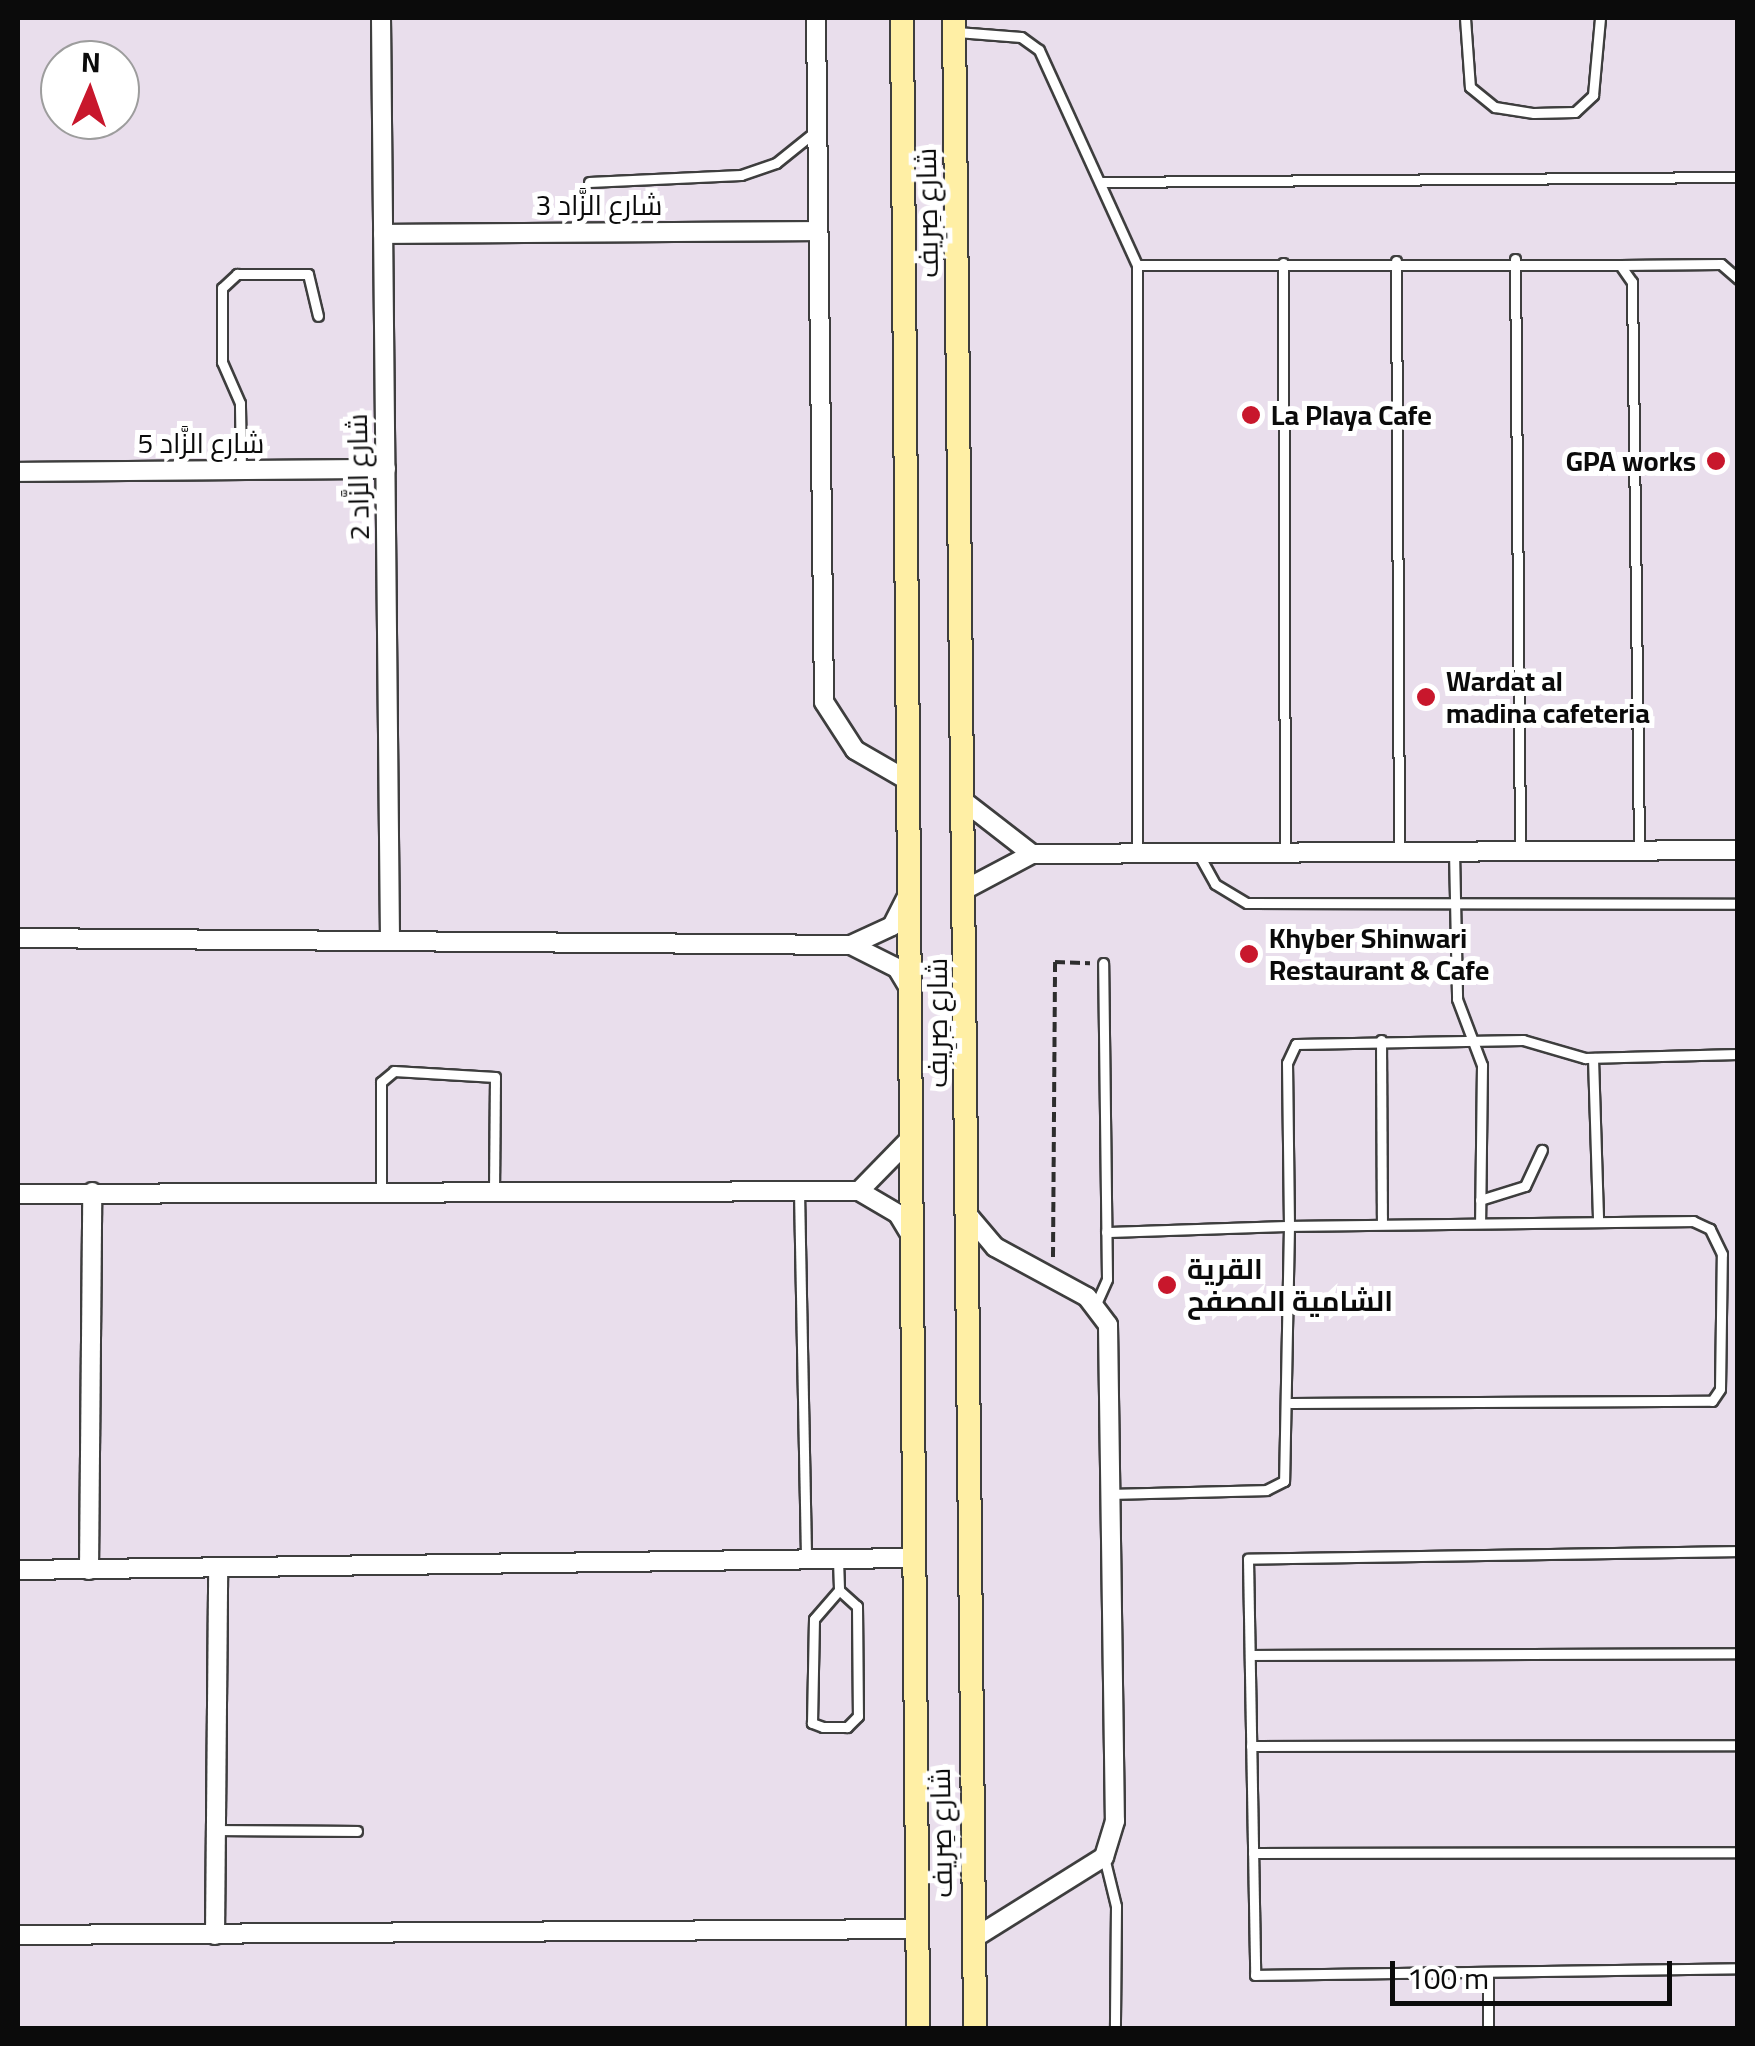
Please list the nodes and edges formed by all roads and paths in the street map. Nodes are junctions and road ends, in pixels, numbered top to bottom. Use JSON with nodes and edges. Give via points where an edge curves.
{"nodes":[{"id":1,"x":380,"y":18,"type":"edge"},
{"id":2,"x":816,"y":18,"type":"edge"},
{"id":3,"x":902,"y":18,"type":"edge"},
{"id":4,"x":1465,"y":18,"type":"edge"},
{"id":5,"x":1600,"y":18,"type":"edge"},
{"id":6,"x":954,"y":25,"type":"edge"},
{"id":7,"x":816,"y":131,"type":"junction"},
{"id":8,"x":1738,"y":177,"type":"edge"},
{"id":9,"x":589,"y":182,"type":"dead end"},
{"id":10,"x":1102,"y":182,"type":"junction"},
{"id":11,"x":815,"y":231,"type":"junction"},
{"id":12,"x":383,"y":234,"type":"junction"},
{"id":13,"x":1515,"y":259,"type":"junction"},
{"id":14,"x":1396,"y":261,"type":"junction"},
{"id":15,"x":1283,"y":263,"type":"junction"},
{"id":16,"x":1137,"y":265,"type":"junction"},
{"id":17,"x":1620,"y":265,"type":"junction"},
{"id":18,"x":1738,"y":279,"type":"edge"},
{"id":19,"x":318,"y":316,"type":"dead end"},
{"id":20,"x":386,"y":469,"type":"junction"},
{"id":21,"x":241,"y":470,"type":"junction"},
{"id":22,"x":18,"y":472,"type":"edge"},
{"id":23,"x":907,"y":780,"type":"junction"},
{"id":24,"x":965,"y":802,"type":"junction"},
{"id":25,"x":1454,"y":848,"type":"junction"},
{"id":26,"x":1520,"y":848,"type":"junction"},
{"id":27,"x":1399,"y":849,"type":"junction"},
{"id":28,"x":1638,"y":850,"type":"junction"},
{"id":29,"x":1738,"y":850,"type":"edge"},
{"id":30,"x":1285,"y":852,"type":"junction"},
{"id":31,"x":1198,"y":853,"type":"junction"},
{"id":32,"x":1032,"y":854,"type":"junction"},
{"id":33,"x":1136,"y":854,"type":"junction"},
{"id":34,"x":966,"y":888,"type":"junction"},
{"id":35,"x":908,"y":894,"type":"junction"},
{"id":36,"x":1455,"y":902,"type":"junction"},
{"id":37,"x":1738,"y":904,"type":"edge"},
{"id":38,"x":390,"y":937,"type":"junction"},
{"id":39,"x":18,"y":938,"type":"edge"},
{"id":40,"x":851,"y":944,"type":"junction"},
{"id":41,"x":1104,"y":963,"type":"joint"},
{"id":42,"x":908,"y":986,"type":"junction"},
{"id":43,"x":1381,"y":1040,"type":"junction"},
{"id":44,"x":1476,"y":1041,"type":"junction"},
{"id":45,"x":1738,"y":1054,"type":"edge"},
{"id":46,"x":1593,"y":1058,"type":"junction"},
{"id":47,"x":910,"y":1139,"type":"junction"},
{"id":48,"x":1542,"y":1150,"type":"dead end"},
{"id":49,"x":799,"y":1191,"type":"junction"},
{"id":50,"x":859,"y":1191,"type":"junction"},
{"id":51,"x":92,"y":1192,"type":"junction"},
{"id":52,"x":381,"y":1192,"type":"junction"},
{"id":53,"x":494,"y":1192,"type":"junction"},
{"id":54,"x":18,"y":1194,"type":"edge"},
{"id":55,"x":1480,"y":1200,"type":"junction"},
{"id":56,"x":968,"y":1215,"type":"junction"},
{"id":57,"x":1598,"y":1221,"type":"junction"},
{"id":58,"x":1480,"y":1222,"type":"junction"},
{"id":59,"x":1382,"y":1223,"type":"junction"},
{"id":60,"x":1289,"y":1226,"type":"junction"},
{"id":61,"x":1106,"y":1232,"type":"junction"},
{"id":62,"x":911,"y":1236,"type":"junction"},
{"id":63,"x":1060,"y":1283,"type":"junction"},
{"id":64,"x":1096,"y":1304,"type":"junction"},
{"id":65,"x":1291,"y":1403,"type":"junction"},
{"id":66,"x":1112,"y":1494,"type":"junction"},
{"id":67,"x":1738,"y":1551,"type":"edge"},
{"id":68,"x":914,"y":1558,"type":"junction"},
{"id":69,"x":806,"y":1560,"type":"junction"},
{"id":70,"x":838,"y":1560,"type":"junction"},
{"id":71,"x":218,"y":1569,"type":"junction"},
{"id":72,"x":18,"y":1570,"type":"edge"},
{"id":73,"x":89,"y":1570,"type":"junction"},
{"id":74,"x":839,"y":1590,"type":"junction"},
{"id":75,"x":1738,"y":1654,"type":"edge"},
{"id":76,"x":1250,"y":1655,"type":"junction"},
{"id":77,"x":1738,"y":1745,"type":"edge"},
{"id":78,"x":1251,"y":1746,"type":"junction"},
{"id":79,"x":216,"y":1830,"type":"junction"},
{"id":80,"x":357,"y":1831,"type":"dead end"},
{"id":81,"x":1253,"y":1852,"type":"junction"},
{"id":82,"x":1738,"y":1852,"type":"edge"},
{"id":83,"x":1104,"y":1857,"type":"junction"},
{"id":84,"x":918,"y":1929,"type":"junction"},
{"id":85,"x":215,"y":1934,"type":"junction"},
{"id":86,"x":18,"y":1935,"type":"edge"},
{"id":87,"x":972,"y":1940,"type":"junction"},
{"id":88,"x":1738,"y":1968,"type":"edge"},
{"id":89,"x":1488,"y":1972,"type":"junction"},
{"id":90,"x":918,"y":2028,"type":"edge"},
{"id":91,"x":976,"y":2028,"type":"edge"},
{"id":92,"x":1115,"y":2028,"type":"edge"},
{"id":93,"x":1488,"y":2028,"type":"edge"}],
"edges":[{"from":1,"to":12,"type":"street","name":"شارع الزَّاد 2"},
{"from":2,"to":7,"type":"street"},
{"from":3,"to":23,"type":"main road","name":"شارع صِرِيف"},
{"from":4,"to":5,"type":"lane","via":[[1470,87],[1495,107],[1534,113],[1576,112],[1593,94]]},
{"from":6,"to":10,"type":"lane","via":[[1021,37],[1039,50]]},
{"from":6,"to":24,"type":"main road","name":"شارع صِرِيف"},
{"from":7,"to":9,"type":"lane","via":[[776,163],[741,175]]},
{"from":7,"to":11,"type":"street"},
{"from":8,"to":10,"type":"lane"},
{"from":10,"to":16,"type":"lane"},
{"from":11,"to":12,"type":"street","name":"شارع الزَّاد 3"},
{"from":11,"to":23,"type":"street","via":[[824,702],[855,750]]},
{"from":12,"to":20,"type":"street","name":"شارع الزَّاد 2"},
{"from":13,"to":14,"type":"lane"},
{"from":13,"to":17,"type":"lane"},
{"from":13,"to":26,"type":"lane"},
{"from":14,"to":15,"type":"lane"},
{"from":14,"to":27,"type":"lane"},
{"from":15,"to":16,"type":"lane"},
{"from":15,"to":30,"type":"lane"},
{"from":16,"to":33,"type":"lane"},
{"from":17,"to":18,"type":"lane","via":[[1721,264]]},
{"from":17,"to":28,"type":"lane","via":[[1632,282]]},
{"from":19,"to":21,"type":"lane","via":[[308,274],[237,274],[222,288],[222,362],[240,404]]},
{"from":20,"to":21,"type":"street","name":"شارع الزَّاد 5"},
{"from":20,"to":38,"type":"street","name":"شارع الزَّاد 2"},
{"from":21,"to":22,"type":"street","name":"شارع الزَّاد 5"},
{"from":23,"to":35,"type":"main road","name":"شارع صِرِيف"},
{"from":24,"to":32,"type":"street"},
{"from":24,"to":34,"type":"main road","name":"شارع صِرِيف"},
{"from":25,"to":26,"type":"street"},
{"from":25,"to":27,"type":"street"},
{"from":25,"to":36,"type":"lane"},
{"from":26,"to":28,"type":"street"},
{"from":27,"to":30,"type":"street"},
{"from":28,"to":29,"type":"street"},
{"from":30,"to":31,"type":"street"},
{"from":31,"to":33,"type":"street"},
{"from":31,"to":36,"type":"lane","via":[[1216,884],[1247,903]]},
{"from":32,"to":33,"type":"street"},
{"from":32,"to":34,"type":"street"},
{"from":34,"to":56,"type":"main road","name":"شارع صِرِيف"},
{"from":35,"to":40,"type":"street","via":[[892,926]]},
{"from":35,"to":42,"type":"main road","name":"شارع صِرِيف"},
{"from":36,"to":37,"type":"lane"},
{"from":36,"to":44,"type":"lane","via":[[1456,999]]},
{"from":38,"to":39,"type":"street"},
{"from":38,"to":40,"type":"street"},
{"from":40,"to":42,"type":"street","via":[[887,961]]},
{"from":41,"to":61,"type":"lane"},
{"from":41,"to":63,"type":"path","via":[[1056,962],[1050,1254],[1067,1267]]},
{"from":42,"to":47,"type":"main road","name":"شارع صِرِيف"},
{"from":43,"to":44,"type":"lane"},
{"from":43,"to":59,"type":"lane"},
{"from":43,"to":60,"type":"lane","via":[[1308,1040],[1290,1052]]},
{"from":44,"to":46,"type":"lane","via":[[1523,1040]]},
{"from":44,"to":55,"type":"lane"},
{"from":45,"to":46,"type":"lane"},
{"from":46,"to":57,"type":"lane"},
{"from":47,"to":50,"type":"street"},
{"from":47,"to":62,"type":"main road","name":"شارع صِرِيف"},
{"from":48,"to":55,"type":"lane","via":[[1525,1186]]},
{"from":49,"to":50,"type":"street"},
{"from":49,"to":53,"type":"street"},
{"from":49,"to":69,"type":"lane"},
{"from":50,"to":62,"type":"street","via":[[898,1214]]},
{"from":51,"to":52,"type":"street"},
{"from":51,"to":54,"type":"street"},
{"from":51,"to":73,"type":"street"},
{"from":52,"to":53,"type":"street"},
{"from":52,"to":53,"type":"lane","via":[[382,1078],[390,1071],[495,1077]]},
{"from":55,"to":58,"type":"lane"},
{"from":56,"to":63,"type":"street","via":[[995,1247]]},
{"from":56,"to":87,"type":"main road","name":"شارع صِرِيف"},
{"from":57,"to":58,"type":"lane"},
{"from":57,"to":65,"type":"lane","via":[[1693,1221],[1716,1236],[1720,1389],[1712,1400]]},
{"from":58,"to":59,"type":"lane"},
{"from":59,"to":60,"type":"lane"},
{"from":60,"to":61,"type":"lane"},
{"from":60,"to":65,"type":"lane"},
{"from":61,"to":64,"type":"lane","via":[[1107,1279]]},
{"from":62,"to":68,"type":"main road","name":"شارع صِرِيف"},
{"from":63,"to":64,"type":"street"},
{"from":64,"to":66,"type":"street","via":[[1110,1336]]},
{"from":65,"to":66,"type":"lane","via":[[1284,1481],[1266,1490]]},
{"from":66,"to":83,"type":"street","via":[[1115,1822]]},
{"from":67,"to":76,"type":"lane","via":[[1248,1559]]},
{"from":68,"to":70,"type":"street"},
{"from":68,"to":84,"type":"main road","name":"شارع صِرِيف"},
{"from":69,"to":70,"type":"street"},
{"from":69,"to":71,"type":"street"},
{"from":70,"to":74,"type":"lane"},
{"from":71,"to":73,"type":"street"},
{"from":71,"to":79,"type":"street"},
{"from":72,"to":73,"type":"street"},
{"from":74,"to":74,"type":"lane","via":[[814,1618],[812,1723],[823,1727],[846,1727],[858,1716],[856,1606]]},
{"from":75,"to":76,"type":"lane"},
{"from":76,"to":78,"type":"lane"},
{"from":77,"to":78,"type":"lane"},
{"from":78,"to":81,"type":"lane"},
{"from":79,"to":80,"type":"lane"},
{"from":79,"to":85,"type":"street"},
{"from":81,"to":82,"type":"lane"},
{"from":81,"to":89,"type":"lane","via":[[1255,1975]]},
{"from":83,"to":87,"type":"street"},
{"from":83,"to":92,"type":"lane","via":[[1116,1906]]},
{"from":84,"to":85,"type":"street"},
{"from":84,"to":90,"type":"main road","name":"شارع صِرِيف"},
{"from":85,"to":86,"type":"street"},
{"from":87,"to":91,"type":"main road","name":"شارع صِرِيف"},
{"from":88,"to":89,"type":"lane"},
{"from":89,"to":93,"type":"lane"}]}
